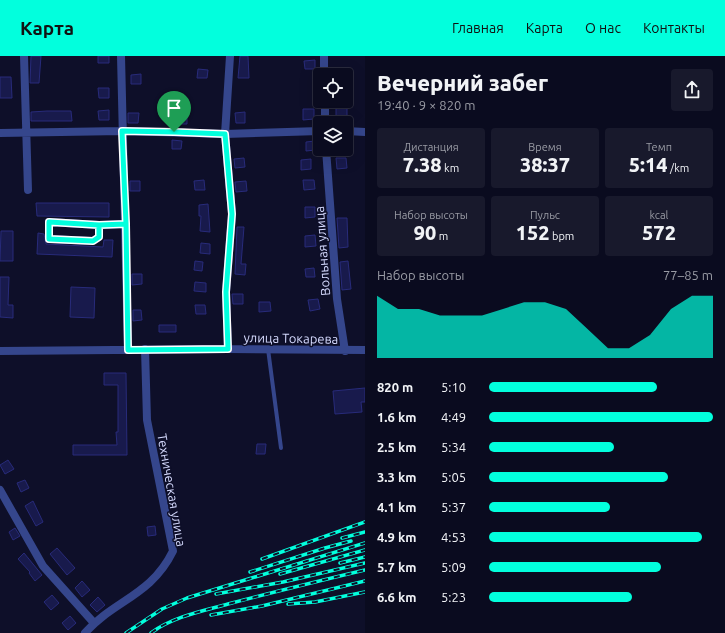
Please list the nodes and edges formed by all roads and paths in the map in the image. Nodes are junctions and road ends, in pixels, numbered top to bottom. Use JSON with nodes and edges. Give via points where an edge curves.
{"nodes":[{"id":1,"x":24,"y":56,"type":"edge"},
{"id":2,"x":121,"y":56,"type":"edge"},
{"id":3,"x":230,"y":56,"type":"edge"},
{"id":4,"x":324,"y":56,"type":"edge"},
{"id":5,"x":324,"y":68,"type":"edge"},
{"id":6,"x":122,"y":131,"type":"junction"},
{"id":7,"x":313,"y":131,"type":"edge"},
{"id":8,"x":353,"y":131,"type":"edge"},
{"id":9,"x":365,"y":132,"type":"edge"},
{"id":10,"x":0,"y":133,"type":"edge"},
{"id":11,"x":26,"y":134,"type":"junction"},
{"id":12,"x":225,"y":134,"type":"junction"},
{"id":13,"x":327,"y":156,"type":"edge"},
{"id":14,"x":28,"y":190,"type":"dead end"},
{"id":15,"x":126,"y":224,"type":"junction"},
{"id":16,"x":99,"y":225,"type":"junction"},
{"id":17,"x":228,"y":349,"type":"junction"},
{"id":18,"x":268,"y":349,"type":"junction"},
{"id":19,"x":128,"y":350,"type":"junction"},
{"id":20,"x":145,"y":350,"type":"junction"},
{"id":21,"x":345,"y":350,"type":"junction"},
{"id":22,"x":365,"y":350,"type":"edge"},
{"id":23,"x":0,"y":351,"type":"edge"},
{"id":24,"x":281,"y":448,"type":"dead end"},
{"id":25,"x":0,"y":490,"type":"edge"},
{"id":26,"x":94,"y":623,"type":"junction"},
{"id":27,"x":85,"y":633,"type":"edge"}],
"edges":[{"from":1,"to":11,"type":"street"},
{"from":2,"to":6,"type":"street"},
{"from":3,"to":12,"type":"street"},
{"from":4,"to":5,"type":"street"},
{"from":6,"to":11,"type":"street"},
{"from":6,"to":12,"type":"street"},
{"from":6,"to":15,"type":"street"},
{"from":7,"to":12,"type":"street"},
{"from":8,"to":9,"type":"street"},
{"from":10,"to":11,"type":"street"},
{"from":11,"to":14,"type":"street"},
{"from":12,"to":17,"type":"street","via":[[232,214],[226,292]]},
{"from":13,"to":21,"type":"street","name":"Вольная улица","via":[[337,298]]},
{"from":15,"to":16,"type":"street"},
{"from":15,"to":19,"type":"street"},
{"from":16,"to":16,"type":"street","via":[[49,222],[49,239],[93,241],[99,237]]},
{"from":17,"to":18,"type":"street","name":"улица Токарева"},
{"from":17,"to":20,"type":"street","name":"улица Токарева"},
{"from":18,"to":21,"type":"street","name":"улица Токарева"},
{"from":18,"to":24,"type":"lane"},
{"from":19,"to":20,"type":"street","name":"улица Токарева"},
{"from":19,"to":23,"type":"street","name":"улица Токарева"},
{"from":20,"to":26,"type":"street","name":"Техническая улица","via":[[147,420],[173,551],[165,567],[143,589]]},
{"from":21,"to":22,"type":"street","name":"улица Токарева"},
{"from":25,"to":26,"type":"street","via":[[42,566]]},
{"from":26,"to":27,"type":"street","name":"Техническая улица"}]}
